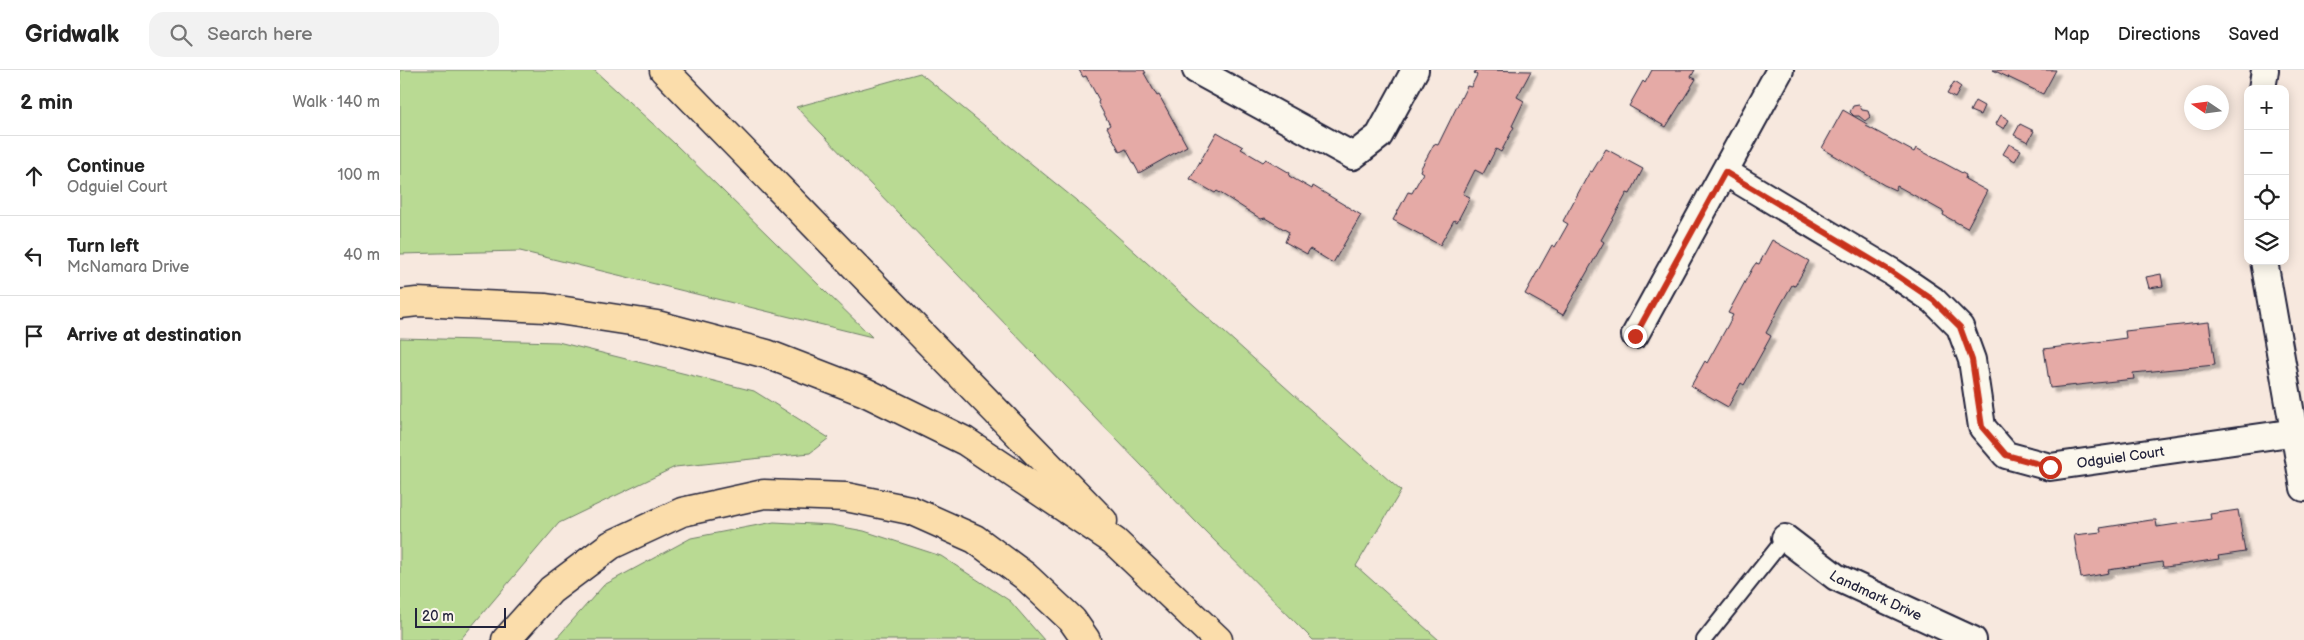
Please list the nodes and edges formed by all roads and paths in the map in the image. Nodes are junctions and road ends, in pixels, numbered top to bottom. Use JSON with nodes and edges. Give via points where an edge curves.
{"nodes":[{"id":1,"x":664,"y":70,"type":"edge"},
{"id":2,"x":1416,"y":70,"type":"edge"},
{"id":3,"x":1780,"y":70,"type":"edge"},
{"id":4,"x":2265,"y":70,"type":"edge"},
{"id":5,"x":1198,"y":71,"type":"edge"},
{"id":6,"x":2263,"y":85,"type":"edge"},
{"id":7,"x":1725,"y":172,"type":"junction"},
{"id":8,"x":2265,"y":265,"type":"edge"},
{"id":9,"x":400,"y":304,"type":"edge"},
{"id":10,"x":1635,"y":336,"type":"dead end"},
{"id":11,"x":2296,"y":432,"type":"junction"},
{"id":12,"x":2304,"y":488,"type":"edge"},
{"id":13,"x":1785,"y":538,"type":"joint"},
{"id":14,"x":506,"y":640,"type":"edge"},
{"id":15,"x":1086,"y":640,"type":"edge"},
{"id":16,"x":1219,"y":640,"type":"edge"},
{"id":17,"x":1704,"y":640,"type":"edge"},
{"id":18,"x":1973,"y":640,"type":"edge"}],
"edges":[{"from":1,"to":16,"type":"highway"},
{"from":2,"to":5,"type":"street","via":[[1378,136],[1353,156]]},
{"from":3,"to":7,"type":"street"},
{"from":4,"to":6,"type":"street"},
{"from":7,"to":10,"type":"street"},
{"from":7,"to":11,"type":"street","name":"Odguiel Court","via":[[1892,272],[1933,300],[1960,327],[1972,360],[1982,427],[2006,455],[2050,467]]},
{"from":8,"to":11,"type":"street"},
{"from":9,"to":16,"type":"highway","via":[[546,308],[657,325],[767,354],[865,392],[965,442],[1114,542]]},
{"from":11,"to":12,"type":"street"},
{"from":13,"to":17,"type":"lane"},
{"from":13,"to":18,"type":"street","name":"Landmark Drive","via":[[1836,577]]},
{"from":14,"to":15,"type":"highway","via":[[551,590],[611,545],[682,512],[764,494],[846,498],[910,510],[975,539],[1025,576],[1072,620]]}]}
